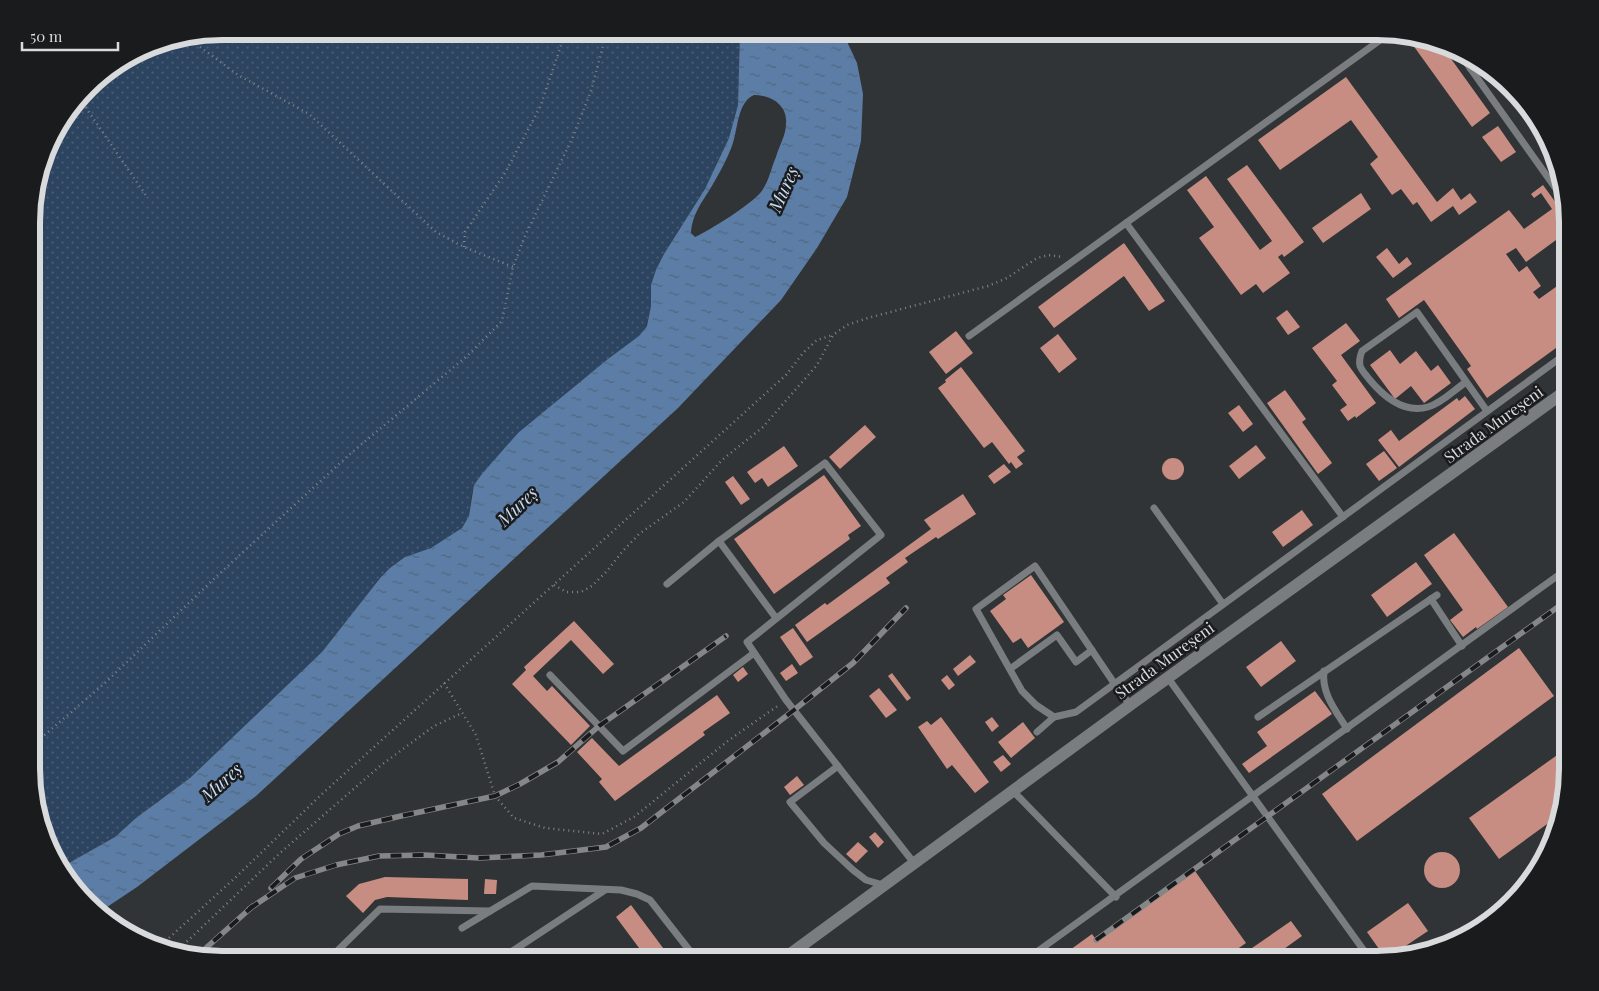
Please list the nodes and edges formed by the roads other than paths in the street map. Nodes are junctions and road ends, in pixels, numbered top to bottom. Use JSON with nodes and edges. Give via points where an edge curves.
{"nodes":[{"id":1,"x":1380,"y":40,"type":"edge"},
{"id":2,"x":1467,"y":63,"type":"edge"},
{"id":3,"x":1470,"y":68,"type":"joint"},
{"id":4,"x":1555,"y":187,"type":"edge"},
{"id":5,"x":1126,"y":223,"type":"junction"},
{"id":6,"x":969,"y":336,"type":"dead end"},
{"id":7,"x":1559,"y":359,"type":"edge"},
{"id":8,"x":1466,"y":382,"type":"junction"},
{"id":9,"x":1559,"y":396,"type":"edge"},
{"id":10,"x":1487,"y":411,"type":"junction"},
{"id":11,"x":1154,"y":508,"type":"dead end"},
{"id":12,"x":1342,"y":517,"type":"junction"},
{"id":13,"x":720,"y":541,"type":"junction"},
{"id":14,"x":1559,"y":575,"type":"edge"},
{"id":15,"x":667,"y":584,"type":"dead end"},
{"id":16,"x":1223,"y":604,"type":"junction"},
{"id":17,"x":776,"y":618,"type":"junction"},
{"id":18,"x":1462,"y":646,"type":"junction"},
{"id":19,"x":1092,"y":650,"type":"junction"},
{"id":20,"x":754,"y":653,"type":"junction"},
{"id":21,"x":1010,"y":669,"type":"junction"},
{"id":22,"x":1324,"y":671,"type":"junction"},
{"id":23,"x":550,"y":675,"type":"dead end"},
{"id":24,"x":1168,"y":678,"type":"junction"},
{"id":25,"x":1114,"y":683,"type":"junction"},
{"id":26,"x":1130,"y":705,"type":"junction"},
{"id":27,"x":1054,"y":717,"type":"junction"},
{"id":28,"x":1258,"y":717,"type":"dead end"},
{"id":29,"x":1347,"y":729,"type":"junction"},
{"id":30,"x":1037,"y":732,"type":"dead end"},
{"id":31,"x":838,"y":766,"type":"junction"},
{"id":32,"x":1013,"y":791,"type":"junction"},
{"id":33,"x":1254,"y":797,"type":"junction"},
{"id":34,"x":914,"y":862,"type":"junction"},
{"id":35,"x":883,"y":885,"type":"junction"},
{"id":36,"x":606,"y":890,"type":"junction"},
{"id":37,"x":1116,"y":897,"type":"junction"},
{"id":38,"x":490,"y":911,"type":"junction"},
{"id":39,"x":462,"y":928,"type":"dead end"},
{"id":40,"x":337,"y":951,"type":"edge"},
{"id":41,"x":513,"y":951,"type":"edge"},
{"id":42,"x":690,"y":951,"type":"edge"},
{"id":43,"x":794,"y":951,"type":"edge"},
{"id":44,"x":1040,"y":951,"type":"edge"},
{"id":45,"x":1364,"y":951,"type":"edge"}],
"edges":[{"from":1,"to":5,"type":"lane"},
{"from":2,"to":3,"type":"lane"},
{"from":3,"to":4,"type":"lane"},
{"from":5,"to":6,"type":"lane"},
{"from":5,"to":12,"type":"lane"},
{"from":7,"to":10,"type":"lane"},
{"from":8,"to":8,"type":"lane","via":[[1417,312],[1362,351],[1361,368],[1379,391],[1394,403],[1426,407],[1439,402]]},
{"from":8,"to":10,"type":"lane"},
{"from":9,"to":24,"type":"street","name":"Strada Mureșeni"},
{"from":10,"to":12,"type":"lane"},
{"from":11,"to":16,"type":"lane"},
{"from":12,"to":16,"type":"lane"},
{"from":13,"to":15,"type":"lane"},
{"from":13,"to":17,"type":"lane"},
{"from":13,"to":17,"type":"lane","via":[[825,463],[881,535]]},
{"from":14,"to":18,"type":"lane"},
{"from":16,"to":25,"type":"lane"},
{"from":17,"to":20,"type":"lane","via":[[746,642]]},
{"from":18,"to":22,"type":"lane","via":[[1434,597]]},
{"from":18,"to":29,"type":"lane"},
{"from":19,"to":21,"type":"lane","via":[[1076,662],[1057,635]]},
{"from":19,"to":21,"type":"lane","via":[[1035,566],[976,609]]},
{"from":19,"to":25,"type":"lane"},
{"from":20,"to":23,"type":"lane","via":[[623,751]]},
{"from":20,"to":31,"type":"lane"},
{"from":21,"to":27,"type":"lane","via":[[1022,691]]},
{"from":22,"to":28,"type":"lane"},
{"from":22,"to":29,"type":"lane","via":[[1326,693]]},
{"from":24,"to":26,"type":"street","name":"Strada Mureșeni"},
{"from":24,"to":33,"type":"lane"},
{"from":25,"to":26,"type":"lane"},
{"from":25,"to":27,"type":"lane","via":[[1076,712]]},
{"from":26,"to":32,"type":"street","name":"Strada Mureșeni"},
{"from":27,"to":30,"type":"lane"},
{"from":29,"to":33,"type":"lane"},
{"from":31,"to":34,"type":"lane"},
{"from":31,"to":35,"type":"lane","via":[[790,802],[824,843],[853,870],[866,880]]},
{"from":32,"to":34,"type":"street","name":"Strada Mureșeni"},
{"from":32,"to":37,"type":"lane"},
{"from":33,"to":37,"type":"lane"},
{"from":33,"to":45,"type":"lane"},
{"from":34,"to":35,"type":"street","name":"Strada Mureșeni"},
{"from":35,"to":43,"type":"street","name":"Strada Mureșeni"},
{"from":36,"to":38,"type":"lane","via":[[532,886]]},
{"from":36,"to":41,"type":"lane"},
{"from":36,"to":42,"type":"lane","via":[[621,890],[650,900]]},
{"from":37,"to":44,"type":"lane"},
{"from":38,"to":39,"type":"lane"},
{"from":38,"to":40,"type":"lane","via":[[380,909]]}]}
